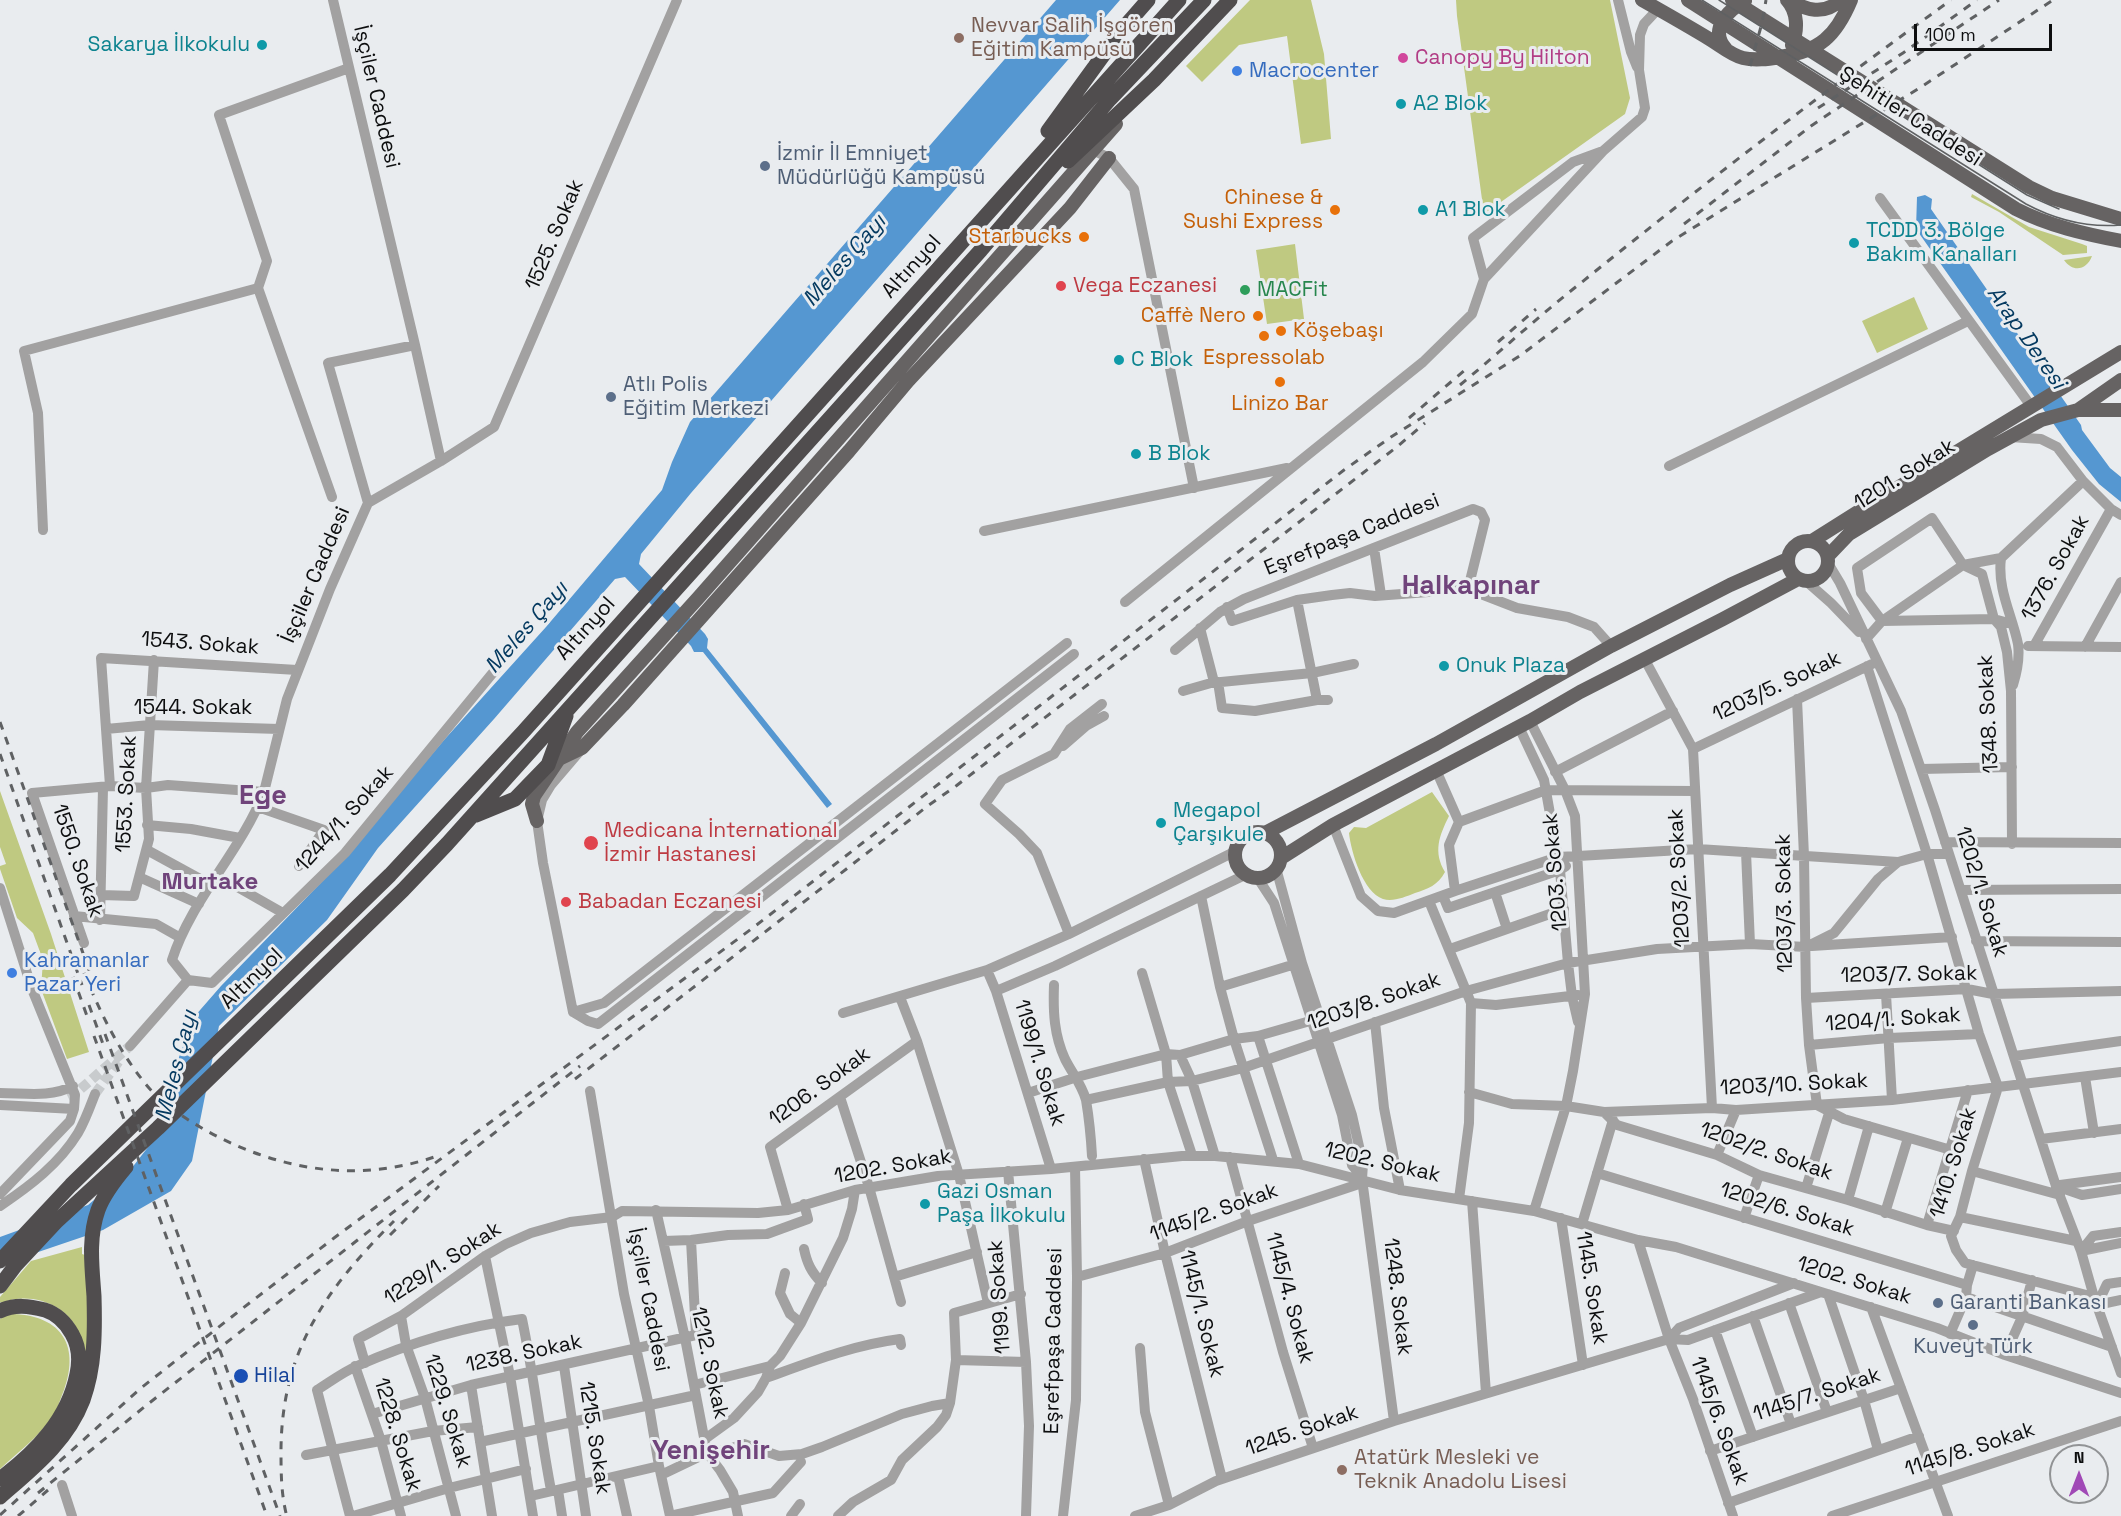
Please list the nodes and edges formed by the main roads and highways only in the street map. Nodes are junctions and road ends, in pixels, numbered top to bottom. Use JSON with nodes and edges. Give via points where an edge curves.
{"nodes":[{"id":1,"x":1148,"y":0,"type":"edge"},
{"id":2,"x":1179,"y":0,"type":"edge"},
{"id":3,"x":1204,"y":0,"type":"edge"},
{"id":4,"x":1230,"y":0,"type":"edge"},
{"id":5,"x":1642,"y":0,"type":"edge"},
{"id":6,"x":1688,"y":0,"type":"edge"},
{"id":7,"x":1732,"y":0,"type":"edge"},
{"id":8,"x":1747,"y":0,"type":"edge"},
{"id":9,"x":1787,"y":0,"type":"edge"},
{"id":10,"x":1841,"y":0,"type":"edge"},
{"id":11,"x":1851,"y":0,"type":"edge"},
{"id":12,"x":1728,"y":51,"type":"junction"},
{"id":13,"x":1774,"y":58,"type":"junction"},
{"id":14,"x":1154,"y":80,"type":"junction"},
{"id":15,"x":1109,"y":158,"type":"road end"},
{"id":16,"x":1017,"y":179,"type":"junction"},
{"id":17,"x":1010,"y":216,"type":"junction"},
{"id":18,"x":2121,"y":219,"type":"edge"},
{"id":19,"x":2121,"y":241,"type":"edge"},
{"id":20,"x":2121,"y":352,"type":"edge"},
{"id":21,"x":2116,"y":384,"type":"edge"},
{"id":22,"x":2078,"y":410,"type":"junction"},
{"id":23,"x":2121,"y":410,"type":"edge"},
{"id":24,"x":1812,"y":541,"type":"junction"},
{"id":25,"x":1828,"y":559,"type":"junction"},
{"id":26,"x":1788,"y":560,"type":"junction"},
{"id":27,"x":1802,"y":580,"type":"junction"},
{"id":28,"x":569,"y":708,"type":"junction"},
{"id":29,"x":553,"y":762,"type":"junction"},
{"id":30,"x":471,"y":816,"type":"junction"},
{"id":31,"x":537,"y":821,"type":"road end"},
{"id":32,"x":1265,"y":833,"type":"junction"},
{"id":33,"x":1279,"y":863,"type":"junction"},
{"id":34,"x":158,"y":1128,"type":"junction"},
{"id":35,"x":71,"y":1185,"type":"junction"},
{"id":36,"x":0,"y":1245,"type":"edge"},
{"id":37,"x":0,"y":1261,"type":"edge"},
{"id":38,"x":0,"y":1287,"type":"edge"},
{"id":39,"x":0,"y":1311,"type":"edge"},
{"id":40,"x":0,"y":1479,"type":"edge"},
{"id":41,"x":0,"y":1497,"type":"edge"}],
"edges":[{"from":1,"to":16,"type":"highway","via":[[1030,152]]},
{"from":2,"to":16,"type":"highway","name":"Altınyol"},
{"from":3,"to":17,"type":"highway","name":"Altınyol","via":[[1110,99]]},
{"from":4,"to":14,"type":"highway"},
{"from":5,"to":12,"type":"main road"},
{"from":6,"to":19,"type":"main road","name":"Şehitler Caddesi","via":[[2005,203],[2047,223]]},
{"from":7,"to":18,"type":"main road","name":"Şehitler Caddesi","via":[[2019,181],[2052,198]]},
{"from":8,"to":12,"type":"main road","via":[[1730,11],[1720,26],[1720,42]]},
{"from":9,"to":10,"type":"main road","via":[[1819,11]]},
{"from":9,"to":13,"type":"main road","via":[[1794,14],[1795,38],[1790,48]]},
{"from":11,"to":13,"type":"main road","via":[[1841,22],[1823,42],[1807,51]]},
{"from":12,"to":13,"type":"main road","via":[[1744,58]]},
{"from":14,"to":17,"type":"highway"},
{"from":14,"to":29,"type":"main road"},
{"from":15,"to":29,"type":"main road","via":[[1070,208],[908,381],[582,748]]},
{"from":16,"to":35,"type":"highway","name":"Altınyol","via":[[523,732],[390,874]]},
{"from":17,"to":28,"type":"highway","name":"Altınyol"},
{"from":20,"to":24,"type":"main road"},
{"from":21,"to":22,"type":"main road","name":"1201. Sokak"},
{"from":22,"to":23,"type":"main road"},
{"from":22,"to":25,"type":"main road","name":"1201. Sokak","via":[[2041,420],[2010,437],[1849,534]]},
{"from":24,"to":25,"type":"main road","via":[[1822,546]]},
{"from":24,"to":26,"type":"main road","via":[[1799,543]]},
{"from":25,"to":27,"type":"main road","via":[[1824,574],[1818,579]]},
{"from":26,"to":27,"type":"main road","via":[[1790,570]]},
{"from":26,"to":32,"type":"main road","via":[[1611,646]]},
{"from":27,"to":33,"type":"main road","via":[[1644,658],[1333,825]]},
{"from":28,"to":29,"type":"highway"},
{"from":28,"to":30,"type":"highway","name":"Altınyol"},
{"from":29,"to":30,"type":"highway","via":[[515,799]]},
{"from":29,"to":31,"type":"main road","via":[[534,796]]},
{"from":30,"to":34,"type":"highway","name":"Altınyol","via":[[403,890]]},
{"from":32,"to":33,"type":"main road","via":[[1277,843]]},
{"from":32,"to":33,"type":"main road","via":[[1248,834],[1240,841],[1237,862],[1252,876],[1268,875]]},
{"from":34,"to":38,"type":"highway","via":[[57,1221]]},
{"from":34,"to":41,"type":"highway","via":[[106,1194],[95,1221],[91,1252],[94,1340],[82,1402],[60,1441]]},
{"from":35,"to":36,"type":"highway","via":[[37,1209]]},
{"from":35,"to":37,"type":"highway","name":"Altınyol"},
{"from":39,"to":40,"type":"highway","via":[[31,1306],[62,1320],[76,1339],[79,1366],[72,1396],[56,1424]]}]}
